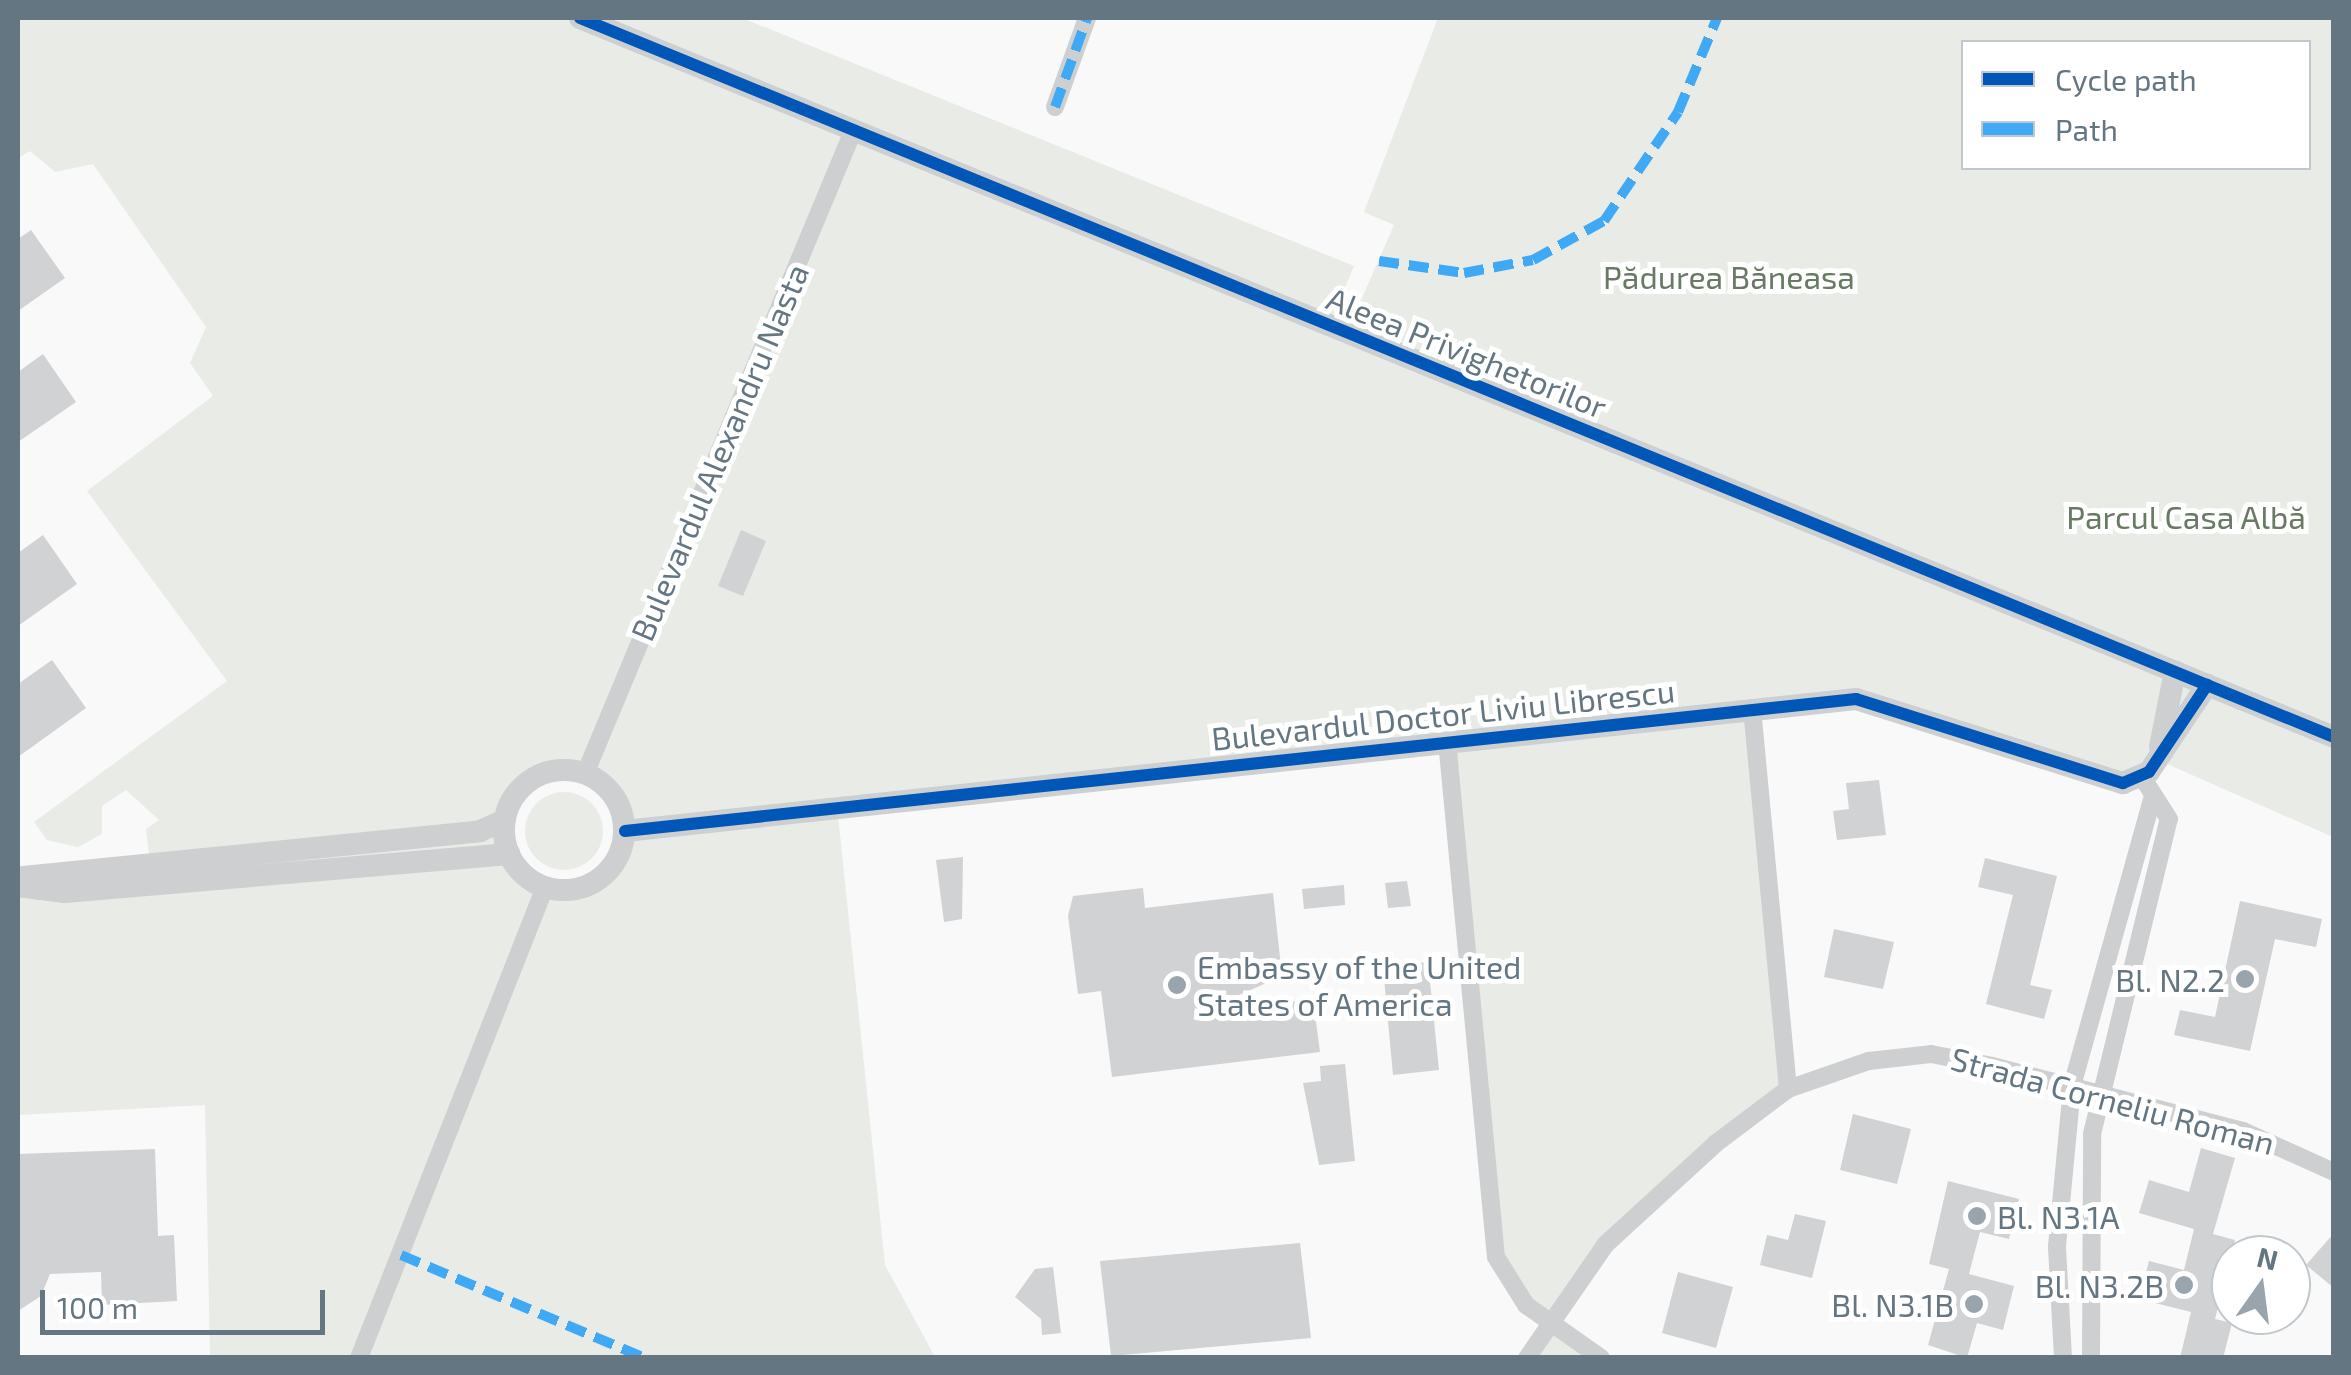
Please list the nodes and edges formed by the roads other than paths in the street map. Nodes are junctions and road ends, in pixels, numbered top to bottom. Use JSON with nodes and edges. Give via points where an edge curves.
{"nodes":[{"id":1,"x":580,"y":18,"type":"edge"},
{"id":2,"x":1087,"y":18,"type":"edge"},
{"id":3,"x":1055,"y":107,"type":"dead end"},
{"id":4,"x":853,"y":131,"type":"junction"},
{"id":5,"x":2175,"y":671,"type":"junction"},
{"id":6,"x":2207,"y":685,"type":"junction"},
{"id":7,"x":1752,"y":708,"type":"junction"},
{"id":8,"x":2334,"y":737,"type":"edge"},
{"id":9,"x":1447,"y":741,"type":"junction"},
{"id":10,"x":2150,"y":769,"type":"junction"},
{"id":11,"x":586,"y":774,"type":"junction"},
{"id":12,"x":2152,"y":800,"type":"junction"},
{"id":13,"x":505,"y":820,"type":"junction"},
{"id":14,"x":624,"y":831,"type":"junction"},
{"id":15,"x":509,"y":854,"type":"junction"},
{"id":16,"x":18,"y":878,"type":"edge"},
{"id":17,"x":18,"y":886,"type":"edge"},
{"id":18,"x":545,"y":887,"type":"junction"},
{"id":19,"x":2072,"y":1086,"type":"junction"},
{"id":20,"x":1788,"y":1090,"type":"junction"},
{"id":21,"x":2099,"y":1093,"type":"junction"},
{"id":22,"x":2334,"y":1172,"type":"edge"},
{"id":23,"x":1547,"y":1322,"type":"junction"},
{"id":24,"x":359,"y":1358,"type":"edge"},
{"id":25,"x":1527,"y":1358,"type":"edge"},
{"id":26,"x":1601,"y":1358,"type":"edge"},
{"id":27,"x":2063,"y":1358,"type":"edge"},
{"id":28,"x":2091,"y":1358,"type":"edge"}],
"edges":[{"from":1,"to":4,"type":"street","name":"Aleea Privighetorilor"},
{"from":2,"to":3,"type":"street"},
{"from":4,"to":5,"type":"street","name":"Aleea Privighetorilor"},
{"from":4,"to":11,"type":"street","name":"Bulevardul Alexandru Nasta"},
{"from":5,"to":6,"type":"street","name":"Aleea Privighetorilor"},
{"from":5,"to":10,"type":"street"},
{"from":6,"to":8,"type":"street","name":"Aleea Privighetorilor"},
{"from":6,"to":10,"type":"street"},
{"from":7,"to":9,"type":"street","name":"Bulevardul Doctor Liviu Librescu"},
{"from":7,"to":10,"type":"street","name":"Bulevardul Doctor Liviu Librescu","via":[[1880,702],[2107,781]]},
{"from":7,"to":20,"type":"street"},
{"from":9,"to":14,"type":"street","name":"Bulevardul Doctor Liviu Librescu"},
{"from":9,"to":23,"type":"street","via":[[1496,1256],[1508,1287]]},
{"from":10,"to":12,"type":"street"},
{"from":11,"to":13,"type":"street","via":[[532,779]]},
{"from":11,"to":14,"type":"street","via":[[618,803]]},
{"from":12,"to":19,"type":"street"},
{"from":12,"to":21,"type":"street","via":[[2169,819]]},
{"from":13,"to":15,"type":"street"},
{"from":13,"to":16,"type":"street","via":[[470,833]]},
{"from":14,"to":18,"type":"street","via":[[600,878]]},
{"from":15,"to":17,"type":"street","via":[[65,892]]},
{"from":15,"to":18,"type":"street"},
{"from":18,"to":24,"type":"street"},
{"from":19,"to":20,"type":"street","name":"Strada Corneliu Roman","via":[[1931,1054],[1869,1061]]},
{"from":19,"to":21,"type":"street","name":"Strada Corneliu Roman"},
{"from":19,"to":27,"type":"street","via":[[2056,1246]]},
{"from":20,"to":23,"type":"street","name":"Strada Corneliu Roman","via":[[1606,1244]]},
{"from":21,"to":22,"type":"street","name":"Strada Corneliu Roman","via":[[2288,1146]]},
{"from":21,"to":28,"type":"street","via":[[2086,1212]]},
{"from":23,"to":25,"type":"street","name":"Strada Corneliu Roman"},
{"from":23,"to":26,"type":"street"}]}
